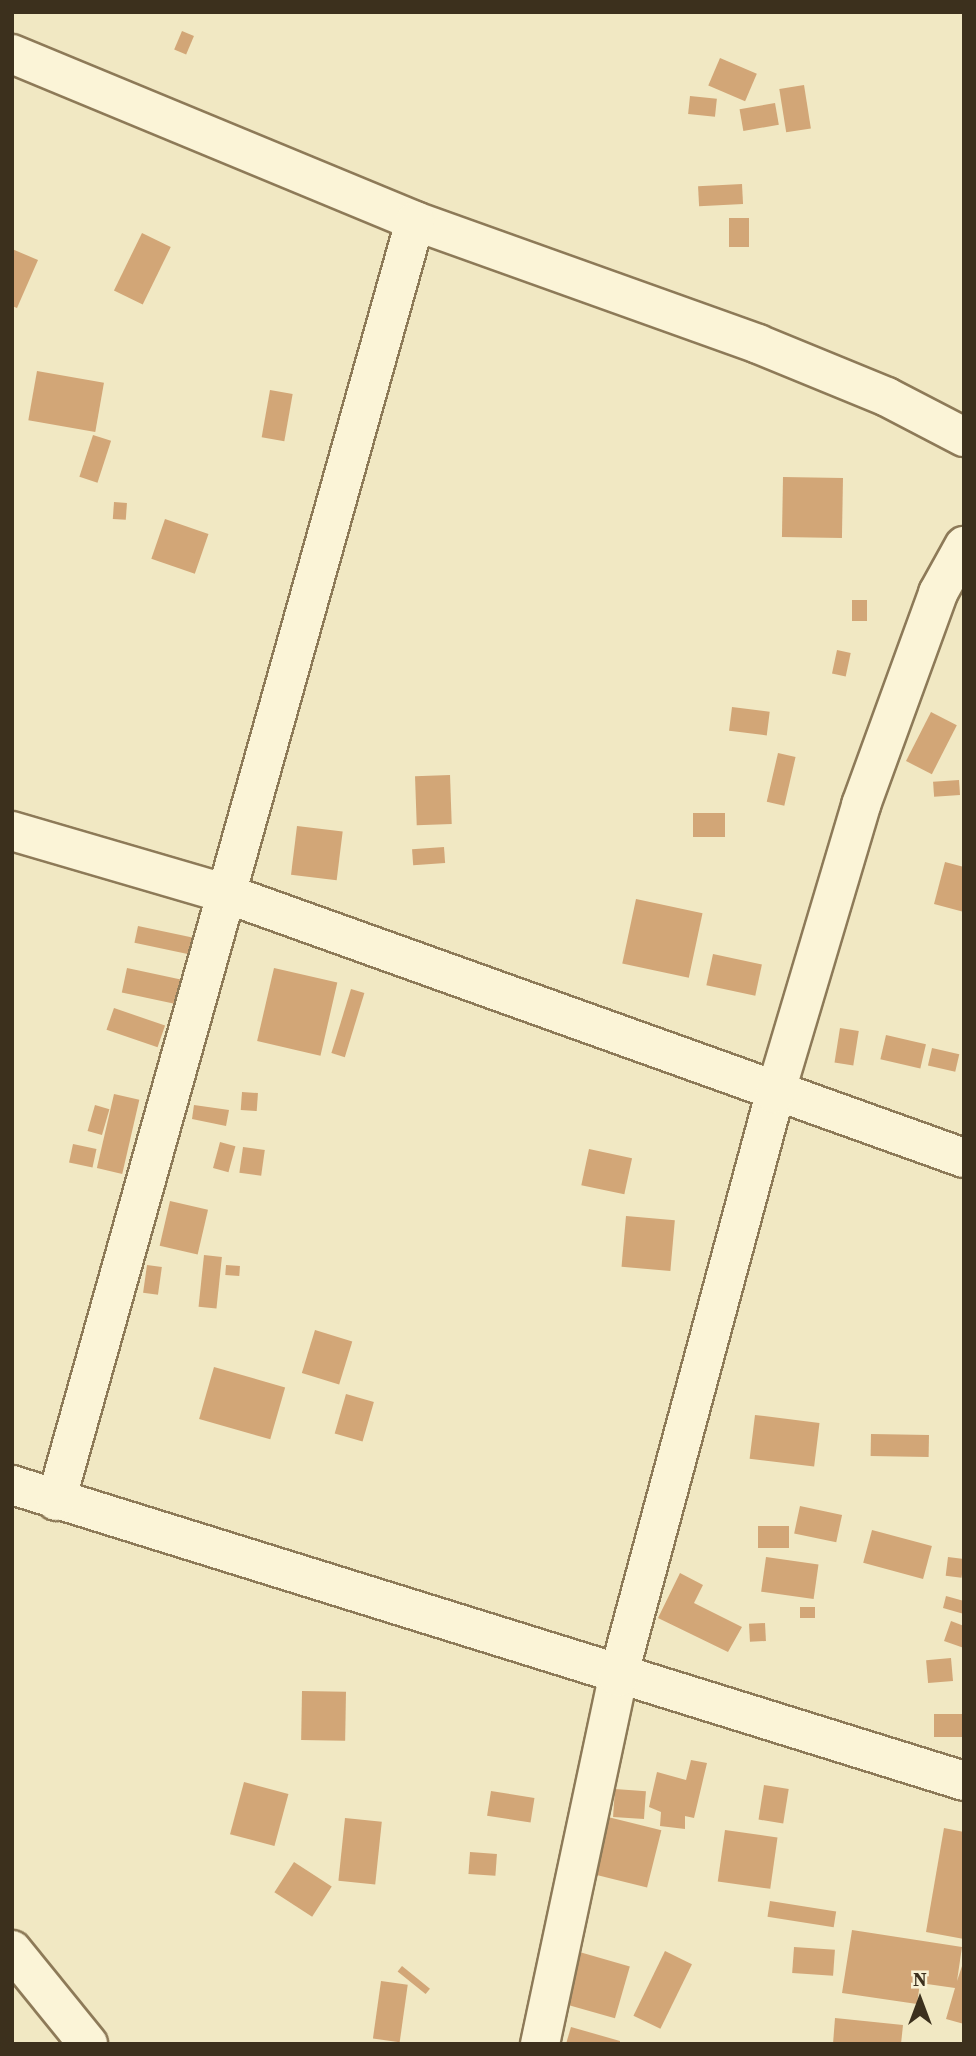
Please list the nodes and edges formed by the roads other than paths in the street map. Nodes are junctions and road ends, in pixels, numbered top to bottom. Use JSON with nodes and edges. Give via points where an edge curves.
{"nodes":[{"id":1,"x":12,"y":54,"type":"edge"},
{"id":2,"x":415,"y":222,"type":"junction"},
{"id":3,"x":964,"y":438,"type":"edge"},
{"id":4,"x":964,"y":546,"type":"edge"},
{"id":5,"x":12,"y":831,"type":"edge"},
{"id":6,"x":227,"y":894,"type":"junction"},
{"id":7,"x":775,"y":1094,"type":"junction"},
{"id":8,"x":964,"y":1158,"type":"edge"},
{"id":9,"x":12,"y":1485,"type":"edge"},
{"id":10,"x":55,"y":1501,"type":"junction"},
{"id":11,"x":618,"y":1676,"type":"junction"},
{"id":12,"x":964,"y":1781,"type":"edge"},
{"id":13,"x":12,"y":1950,"type":"edge"},
{"id":14,"x":88,"y":2044,"type":"edge"},
{"id":15,"x":540,"y":2044,"type":"edge"}],
"edges":[{"from":1,"to":2,"type":"street"},
{"from":2,"to":3,"type":"street","via":[[758,344],[887,397]]},
{"from":2,"to":6,"type":"street"},
{"from":4,"to":7,"type":"street","via":[[937,593],[861,805]]},
{"from":5,"to":6,"type":"street"},
{"from":6,"to":7,"type":"street"},
{"from":6,"to":10,"type":"street"},
{"from":7,"to":8,"type":"street"},
{"from":7,"to":11,"type":"street"},
{"from":9,"to":10,"type":"street"},
{"from":10,"to":11,"type":"street"},
{"from":11,"to":12,"type":"street"},
{"from":11,"to":15,"type":"street"},
{"from":13,"to":14,"type":"street"}]}
